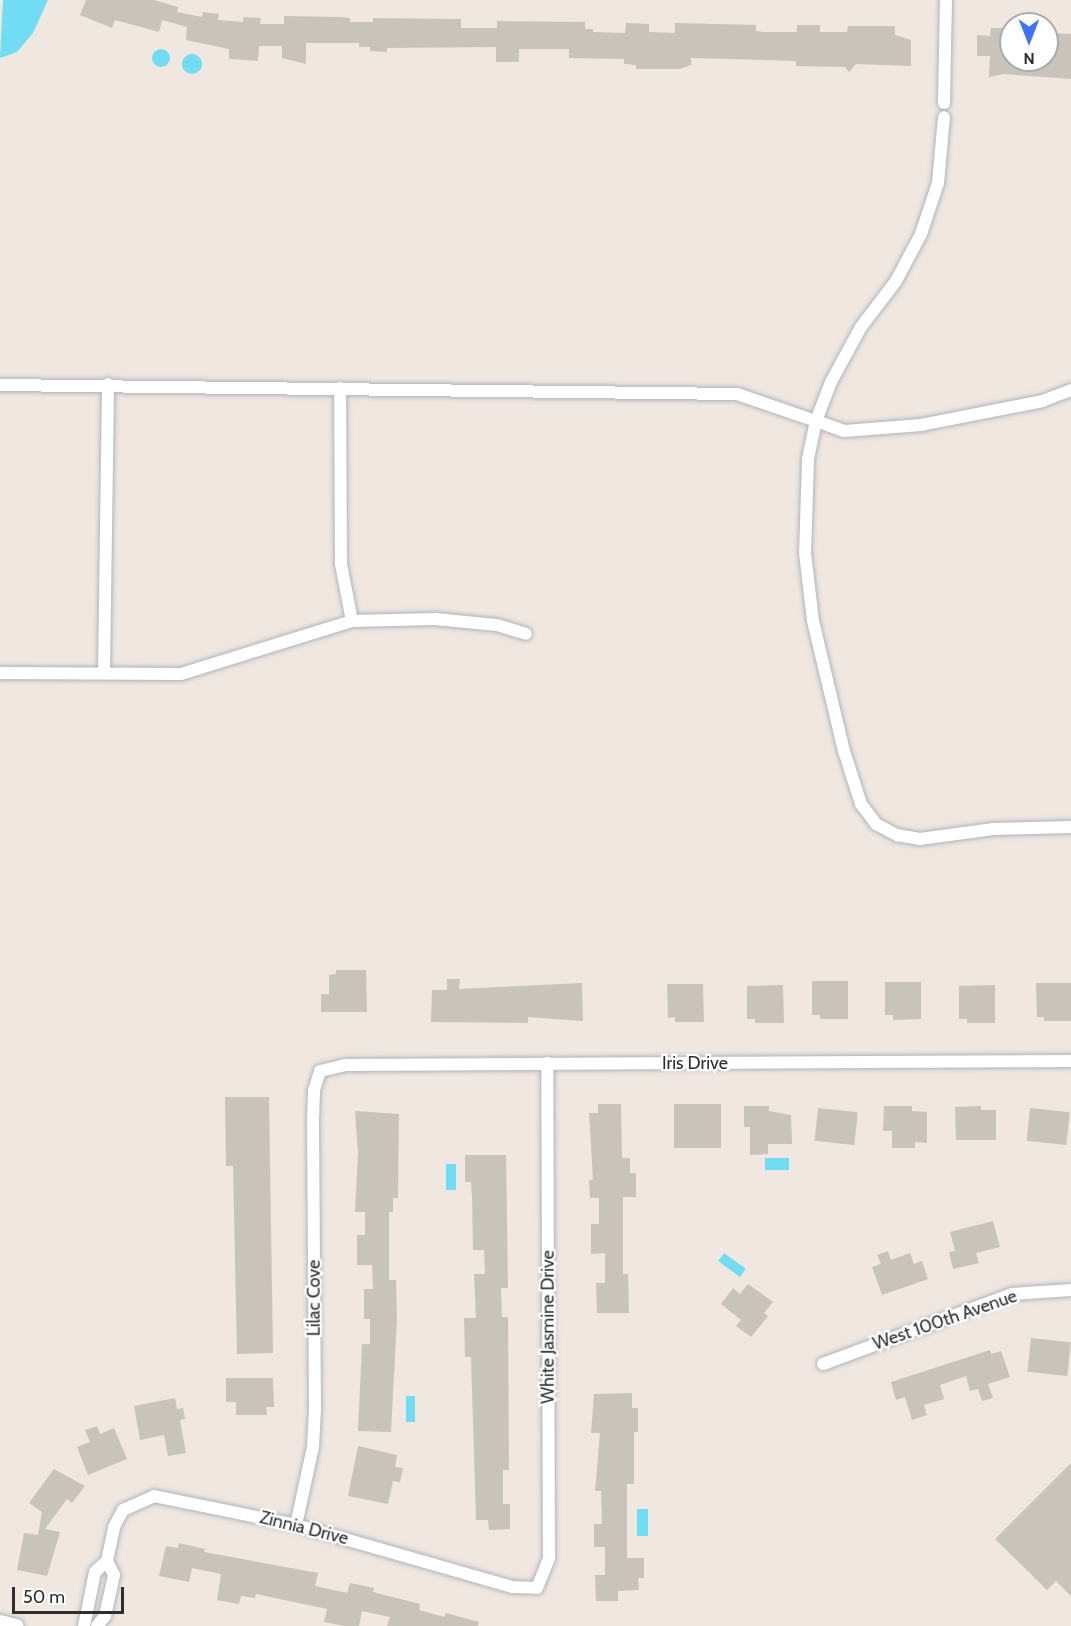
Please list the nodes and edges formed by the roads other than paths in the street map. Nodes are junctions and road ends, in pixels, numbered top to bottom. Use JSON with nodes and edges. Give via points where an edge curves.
{"nodes":[{"id":1,"x":946,"y":0,"type":"edge"},
{"id":2,"x":944,"y":103,"type":"dead end"},
{"id":3,"x":944,"y":117,"type":"dead end"},
{"id":4,"x":108,"y":384,"type":"junction"},
{"id":5,"x":0,"y":385,"type":"edge"},
{"id":6,"x":339,"y":388,"type":"junction"},
{"id":7,"x":1071,"y":390,"type":"edge"},
{"id":8,"x":816,"y":421,"type":"junction"},
{"id":9,"x":352,"y":621,"type":"junction"},
{"id":10,"x":526,"y":634,"type":"dead end"},
{"id":11,"x":0,"y":673,"type":"edge"},
{"id":12,"x":104,"y":673,"type":"junction"},
{"id":13,"x":1071,"y":827,"type":"edge"},
{"id":14,"x":1071,"y":1061,"type":"edge"},
{"id":15,"x":547,"y":1064,"type":"junction"},
{"id":16,"x":320,"y":1071,"type":"joint"},
{"id":17,"x":1071,"y":1290,"type":"edge"},
{"id":18,"x":823,"y":1364,"type":"dead end"},
{"id":19,"x":296,"y":1525,"type":"junction"},
{"id":20,"x":106,"y":1561,"type":"junction"},
{"id":21,"x":537,"y":1588,"type":"joint"},
{"id":22,"x":0,"y":1622,"type":"edge"},
{"id":23,"x":16,"y":1626,"type":"edge"},
{"id":24,"x":84,"y":1626,"type":"edge"},
{"id":25,"x":96,"y":1626,"type":"edge"}],
"edges":[{"from":1,"to":2,"type":"street"},
{"from":3,"to":8,"type":"street","via":[[938,183],[921,234],[896,281],[861,327],[831,382]]},
{"from":4,"to":5,"type":"street"},
{"from":4,"to":6,"type":"street"},
{"from":4,"to":12,"type":"street"},
{"from":6,"to":8,"type":"street","via":[[736,394]]},
{"from":6,"to":9,"type":"street","via":[[341,564]]},
{"from":7,"to":8,"type":"street","via":[[1042,401],[921,425],[844,431]]},
{"from":8,"to":13,"type":"street","via":[[808,459],[805,553],[812,609],[844,751],[861,804],[876,824],[897,835],[920,839],[993,829]]},
{"from":9,"to":10,"type":"street","via":[[435,619],[497,626]]},
{"from":9,"to":12,"type":"street","via":[[181,674]]},
{"from":11,"to":12,"type":"street"},
{"from":14,"to":15,"type":"street","name":"Iris Drive"},
{"from":15,"to":16,"type":"street","name":"Iris Drive","via":[[347,1065]]},
{"from":15,"to":21,"type":"street","name":"White Jasmine Drive","via":[[549,1559]]},
{"from":16,"to":19,"type":"street","name":"Lilac Cove","via":[[314,1090],[313,1120],[315,1408],[312,1447]]},
{"from":17,"to":18,"type":"street","name":"West 100th Avenue","via":[[1012,1294]]},
{"from":19,"to":20,"type":"street","name":"Zinnia Drive","via":[[154,1496],[123,1510],[114,1527]]},
{"from":19,"to":21,"type":"street","name":"Zinnia Drive","via":[[512,1587]]},
{"from":20,"to":24,"type":"street","name":"Zinnia Drive","via":[[95,1572]]},
{"from":20,"to":25,"type":"street","name":"Zinnia Drive","via":[[114,1575],[105,1616]]},
{"from":22,"to":23,"type":"street"}]}
